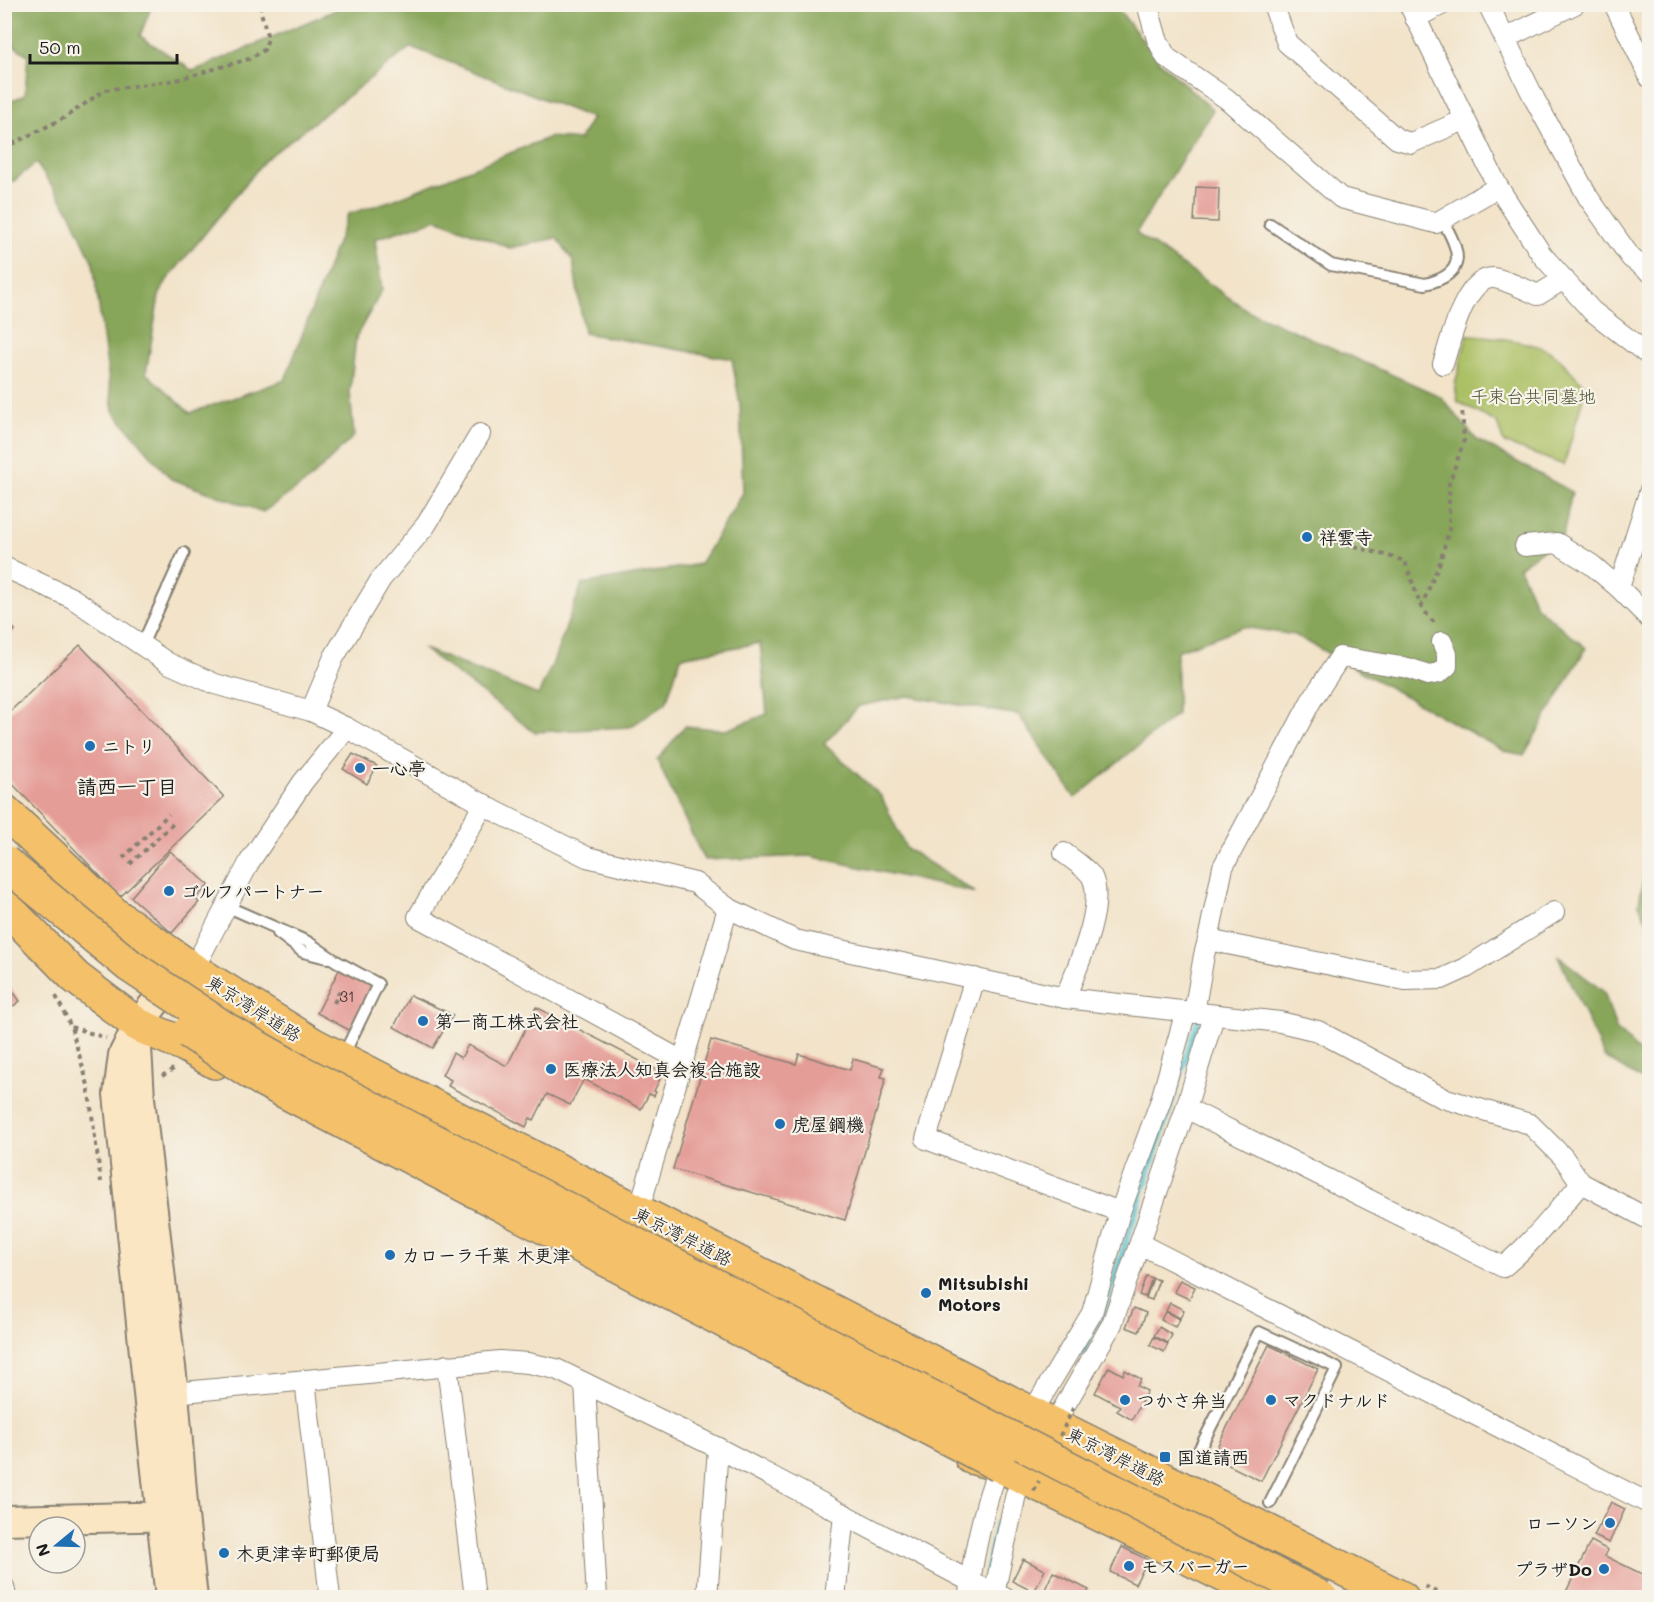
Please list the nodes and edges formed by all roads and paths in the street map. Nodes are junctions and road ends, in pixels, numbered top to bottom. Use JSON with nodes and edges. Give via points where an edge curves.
{"nodes":[{"id":1,"x":259,"y":4,"type":"edge"},
{"id":2,"x":1147,"y":4,"type":"edge"},
{"id":3,"x":1273,"y":4,"type":"edge"},
{"id":4,"x":1443,"y":4,"type":"edge"},
{"id":5,"x":1488,"y":4,"type":"edge"},
{"id":6,"x":1575,"y":4,"type":"edge"},
{"id":7,"x":1614,"y":4,"type":"edge"},
{"id":8,"x":1412,"y":11,"type":"edge"},
{"id":9,"x":1506,"y":38,"type":"junction"},
{"id":10,"x":1650,"y":78,"type":"edge"},
{"id":11,"x":1464,"y":120,"type":"junction"},
{"id":12,"x":4,"y":148,"type":"edge"},
{"id":13,"x":1498,"y":187,"type":"junction"},
{"id":14,"x":1442,"y":220,"type":"junction"},
{"id":15,"x":1270,"y":224,"type":"dead end"},
{"id":16,"x":1650,"y":272,"type":"edge"},
{"id":17,"x":1564,"y":279,"type":"junction"},
{"id":18,"x":1650,"y":356,"type":"edge"},
{"id":19,"x":1443,"y":364,"type":"dead end"},
{"id":20,"x":1462,"y":408,"type":"dead end"},
{"id":21,"x":480,"y":434,"type":"dead end"},
{"id":22,"x":1649,"y":493,"type":"edge"},
{"id":23,"x":1320,"y":536,"type":"dead end"},
{"id":24,"x":1526,"y":546,"type":"dead end"},
{"id":25,"x":184,"y":553,"type":"dead end"},
{"id":26,"x":4,"y":567,"type":"edge"},
{"id":27,"x":1619,"y":588,"type":"junction"},
{"id":28,"x":1421,"y":607,"type":"junction"},
{"id":29,"x":1650,"y":619,"type":"edge"},
{"id":30,"x":1442,"y":642,"type":"joint"},
{"id":31,"x":142,"y":645,"type":"junction"},
{"id":32,"x":311,"y":711,"type":"junction"},
{"id":33,"x":347,"y":728,"type":"junction"},
{"id":34,"x":484,"y":804,"type":"junction"},
{"id":35,"x":4,"y":811,"type":"edge"},
{"id":36,"x":169,"y":814,"type":"dead end"},
{"id":37,"x":176,"y":821,"type":"dead end"},
{"id":38,"x":42,"y":847,"type":"junction"},
{"id":39,"x":1064,"y":853,"type":"dead end"},
{"id":40,"x":123,"y":858,"type":"dead end"},
{"id":41,"x":4,"y":860,"type":"edge"},
{"id":42,"x":130,"y":864,"type":"dead end"},
{"id":43,"x":4,"y":905,"type":"edge"},
{"id":44,"x":226,"y":906,"type":"junction"},
{"id":45,"x":728,"y":908,"type":"junction"},
{"id":46,"x":1554,"y":912,"type":"dead end"},
{"id":47,"x":87,"y":930,"type":"junction"},
{"id":48,"x":1208,"y":940,"type":"junction"},
{"id":49,"x":193,"y":970,"type":"junction"},
{"id":50,"x":975,"y":978,"type":"junction"},
{"id":51,"x":341,"y":988,"type":"dead end"},
{"id":52,"x":55,"y":995,"type":"dead end"},
{"id":53,"x":1065,"y":999,"type":"junction"},
{"id":54,"x":334,"y":1003,"type":"dead end"},
{"id":55,"x":1190,"y":1012,"type":"junction"},
{"id":56,"x":1214,"y":1016,"type":"junction"},
{"id":57,"x":138,"y":1025,"type":"junction"},
{"id":58,"x":342,"y":1059,"type":"junction"},
{"id":59,"x":684,"y":1062,"type":"junction"},
{"id":60,"x":183,"y":1064,"type":"dead end"},
{"id":61,"x":159,"y":1082,"type":"dead end"},
{"id":62,"x":1186,"y":1108,"type":"junction"},
{"id":63,"x":101,"y":1183,"type":"dead end"},
{"id":64,"x":1581,"y":1183,"type":"junction"},
{"id":65,"x":1120,"y":1212,"type":"junction"},
{"id":66,"x":638,"y":1213,"type":"junction"},
{"id":67,"x":1650,"y":1220,"type":"edge"},
{"id":68,"x":1140,"y":1244,"type":"junction"},
{"id":69,"x":447,"y":1365,"type":"junction"},
{"id":70,"x":305,"y":1380,"type":"junction"},
{"id":71,"x":585,"y":1383,"type":"junction"},
{"id":72,"x":174,"y":1393,"type":"junction"},
{"id":73,"x":1043,"y":1419,"type":"junction"},
{"id":74,"x":718,"y":1448,"type":"junction"},
{"id":75,"x":1199,"y":1450,"type":"dead end"},
{"id":76,"x":1011,"y":1472,"type":"junction"},
{"id":77,"x":1270,"y":1503,"type":"dead end"},
{"id":78,"x":1650,"y":1504,"type":"edge"},
{"id":79,"x":844,"y":1514,"type":"junction"},
{"id":80,"x":172,"y":1516,"type":"junction"},
{"id":81,"x":4,"y":1520,"type":"edge"},
{"id":82,"x":4,"y":1587,"type":"edge"},
{"id":83,"x":985,"y":1591,"type":"edge"},
{"id":84,"x":6,"y":1598,"type":"edge"},
{"id":85,"x":170,"y":1598,"type":"edge"},
{"id":86,"x":193,"y":1598,"type":"edge"},
{"id":87,"x":330,"y":1598,"type":"edge"},
{"id":88,"x":475,"y":1598,"type":"edge"},
{"id":89,"x":597,"y":1598,"type":"edge"},
{"id":90,"x":707,"y":1598,"type":"edge"},
{"id":91,"x":835,"y":1598,"type":"edge"},
{"id":92,"x":1270,"y":1598,"type":"edge"},
{"id":93,"x":1321,"y":1598,"type":"edge"},
{"id":94,"x":1401,"y":1598,"type":"edge"}],
"edges":[{"from":1,"to":12,"type":"path","via":[[268,39],[264,50],[249,59],[176,80],[105,90],[64,118]]},
{"from":2,"to":14,"type":"street","via":[[1166,57],[1227,99],[1341,198],[1436,224]]},
{"from":3,"to":11,"type":"street","via":[[1287,43],[1397,139],[1411,144]]},
{"from":4,"to":8,"type":"street"},
{"from":5,"to":9,"type":"street"},
{"from":6,"to":9,"type":"street"},
{"from":7,"to":10,"type":"street"},
{"from":8,"to":11,"type":"street"},
{"from":9,"to":16,"type":"street","via":[[1588,197],[1631,258]]},
{"from":11,"to":13,"type":"street"},
{"from":13,"to":14,"type":"street"},
{"from":13,"to":17,"type":"street","via":[[1542,255]]},
{"from":14,"to":15,"type":"lane","via":[[1452,236],[1457,265],[1439,281],[1425,284],[1331,265]]},
{"from":17,"to":18,"type":"street","via":[[1592,311]]},
{"from":17,"to":19,"type":"street","via":[[1538,295],[1493,278],[1479,283],[1458,316]]},
{"from":20,"to":28,"type":"path","via":[[1464,440],[1449,484],[1449,530]]},
{"from":21,"to":32,"type":"street","via":[[426,525],[381,579],[334,657]]},
{"from":22,"to":27,"type":"street"},
{"from":23,"to":28,"type":"path","via":[[1406,561]]},
{"from":24,"to":27,"type":"street","via":[[1557,543]]},
{"from":25,"to":31,"type":"lane"},
{"from":26,"to":31,"type":"street","via":[[72,598]]},
{"from":27,"to":29,"type":"street"},
{"from":28,"to":30,"type":"path","via":[[1436,622]]},
{"from":30,"to":48,"type":"street","via":[[1447,666],[1428,675],[1340,657],[1311,701],[1223,867]]},
{"from":31,"to":32,"type":"street","via":[[168,663],[215,684]]},
{"from":32,"to":33,"type":"street"},
{"from":33,"to":34,"type":"street"},
{"from":33,"to":44,"type":"street","via":[[303,782],[250,861]]},
{"from":34,"to":45,"type":"street","via":[[587,857],[695,883]]},
{"from":34,"to":59,"type":"street","via":[[418,917]]},
{"from":35,"to":38,"type":"highway","name":"東京湾岸道路"},
{"from":36,"to":40,"type":"path"},
{"from":37,"to":42,"type":"path"},
{"from":38,"to":41,"type":"street"},
{"from":38,"to":49,"type":"highway","name":"東京湾岸道路","via":[[114,914]]},
{"from":39,"to":53,"type":"street","via":[[1092,877],[1096,902],[1087,941]]},
{"from":41,"to":47,"type":"highway","name":"東京湾岸道路","bridge":true},
{"from":43,"to":57,"type":"highway","via":[[75,977]]},
{"from":44,"to":49,"type":"street"},
{"from":44,"to":58,"type":"lane","via":[[308,942],[378,984]]},
{"from":45,"to":50,"type":"street","via":[[795,940]]},
{"from":45,"to":59,"type":"street"},
{"from":46,"to":48,"type":"street","via":[[1442,979],[1405,980]]},
{"from":47,"to":76,"type":"highway","bridge":true,"via":[[120,979],[167,1017],[261,1079]]},
{"from":47,"to":93,"type":"highway","name":"東京湾岸道路","bridge":true,"via":[[130,966],[178,998],[299,1071]]},
{"from":48,"to":55,"type":"street"},
{"from":49,"to":57,"type":"street","via":[[161,995]]},
{"from":49,"to":58,"type":"highway","name":"東京湾岸道路"},
{"from":50,"to":53,"type":"street"},
{"from":50,"to":65,"type":"street","via":[[926,1139]]},
{"from":51,"to":54,"type":"path"},
{"from":52,"to":63,"type":"path","via":[[71,1027],[88,1085]]},
{"from":53,"to":55,"type":"street"},
{"from":55,"to":56,"type":"street"},
{"from":55,"to":65,"type":"street"},
{"from":56,"to":62,"type":"street"},
{"from":56,"to":64,"type":"street","via":[[1280,1022],[1318,1031],[1443,1098],[1530,1124],[1563,1157]]},
{"from":57,"to":72,"type":"street","via":[[141,1109]]},
{"from":57,"to":76,"type":"highway","via":[[185,1045],[974,1459]]},
{"from":57,"to":80,"type":"street","via":[[123,1055],[118,1094]]},
{"from":58,"to":66,"type":"highway","name":"東京湾岸道路"},
{"from":59,"to":66,"type":"street"},
{"from":60,"to":61,"type":"path","via":[[163,1074]]},
{"from":62,"to":64,"type":"street","via":[[1503,1267]]},
{"from":62,"to":68,"type":"street"},
{"from":64,"to":67,"type":"street"},
{"from":65,"to":73,"type":"street","via":[[1092,1313]]},
{"from":66,"to":73,"type":"highway","name":"東京湾岸道路"},
{"from":68,"to":73,"type":"street","via":[[1112,1324]]},
{"from":68,"to":78,"type":"street"},
{"from":69,"to":70,"type":"street"},
{"from":69,"to":71,"type":"street","via":[[500,1361],[528,1364],[556,1369]]},
{"from":69,"to":88,"type":"street"},
{"from":70,"to":72,"type":"street"},
{"from":70,"to":87,"type":"street"},
{"from":71,"to":74,"type":"street"},
{"from":71,"to":89,"type":"street"},
{"from":72,"to":80,"type":"street"},
{"from":73,"to":76,"type":"street"},
{"from":73,"to":76,"type":"street"},
{"from":73,"to":94,"type":"highway","name":"東京湾岸道路"},
{"from":74,"to":79,"type":"street"},
{"from":74,"to":90,"type":"street"},
{"from":75,"to":77,"type":"lane","via":[[1259,1332],[1336,1368]]},
{"from":76,"to":83,"type":"street","via":[[1016,1494]]},
{"from":76,"to":83,"type":"street","via":[[990,1496]]},
{"from":76,"to":92,"type":"highway"},
{"from":79,"to":83,"type":"street"},
{"from":79,"to":91,"type":"street"},
{"from":80,"to":81,"type":"street"},
{"from":80,"to":85,"type":"street"},
{"from":80,"to":86,"type":"street"},
{"from":82,"to":84,"type":"street"}]}
